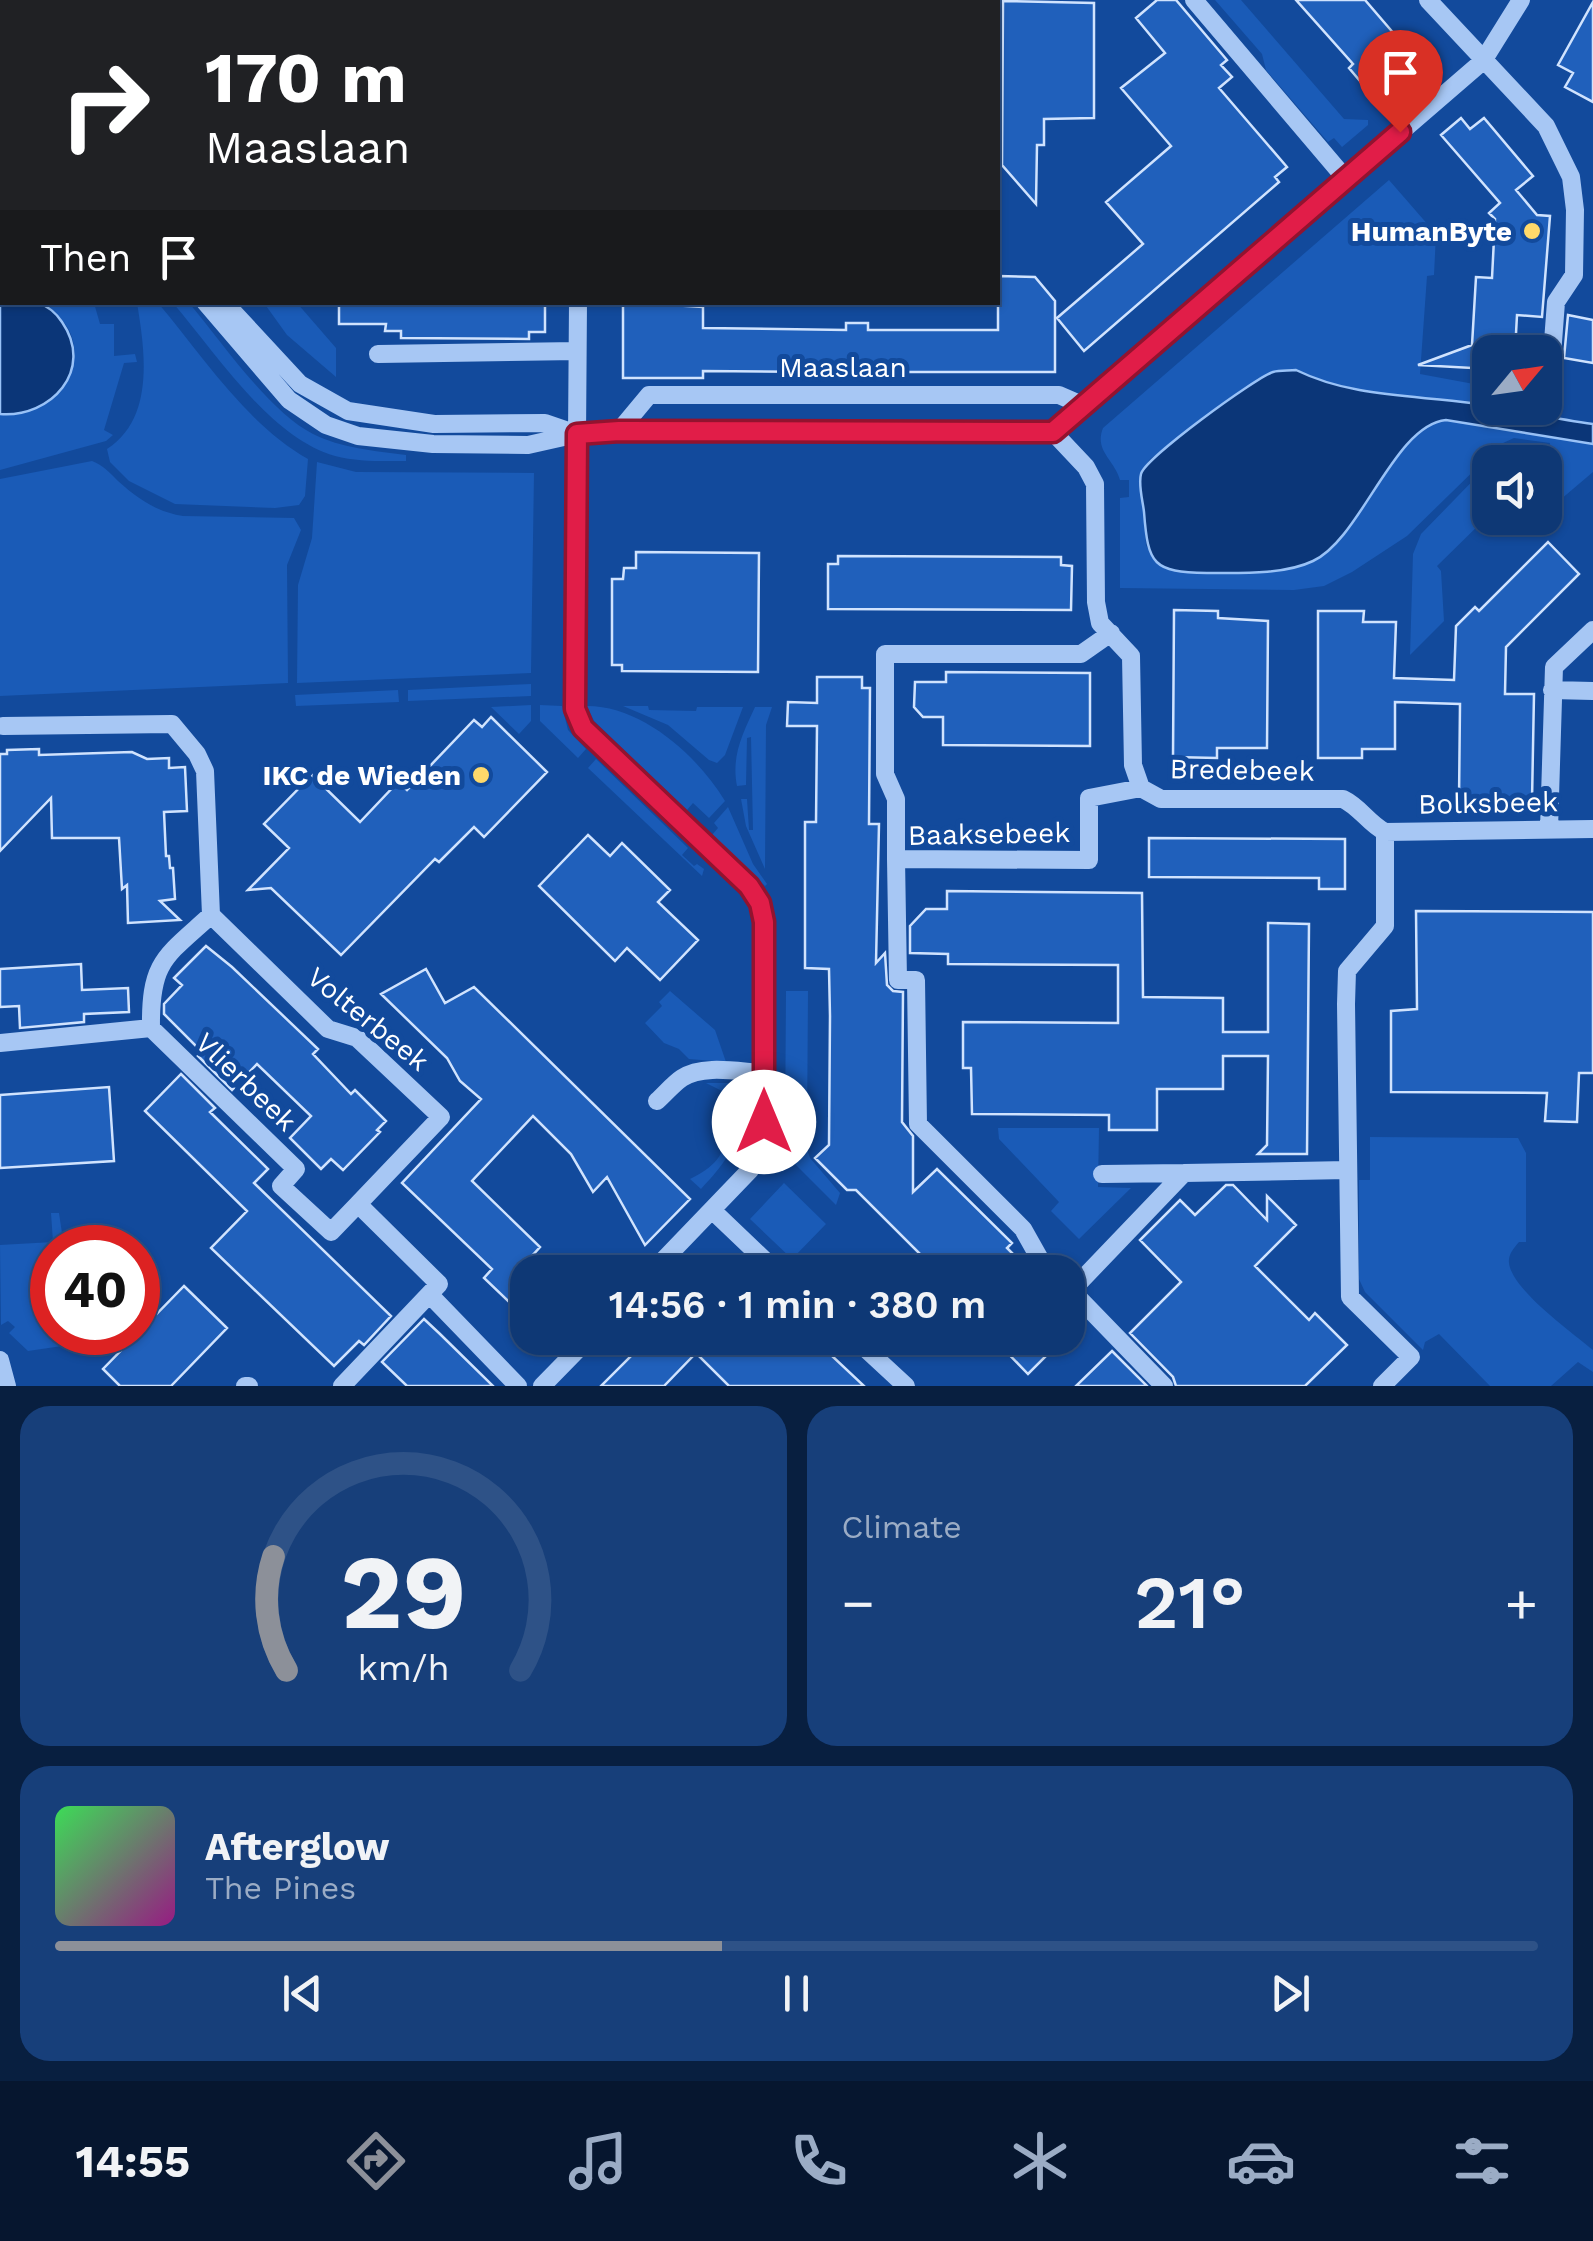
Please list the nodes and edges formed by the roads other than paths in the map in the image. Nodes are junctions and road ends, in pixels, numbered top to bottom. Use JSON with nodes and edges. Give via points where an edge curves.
{"nodes":[{"id":1,"x":1194,"y":0,"type":"edge"},
{"id":2,"x":1428,"y":0,"type":"edge"},
{"id":3,"x":1521,"y":0,"type":"edge"},
{"id":4,"x":1482,"y":61,"type":"junction"},
{"id":5,"x":1345,"y":178,"type":"junction"},
{"id":6,"x":1584,"y":213,"type":"edge"},
{"id":7,"x":1574,"y":275,"type":"junction"},
{"id":8,"x":1593,"y":278,"type":"edge"},
{"id":9,"x":208,"y":305,"type":"edge"},
{"id":10,"x":227,"y":305,"type":"edge"},
{"id":11,"x":578,"y":305,"type":"edge"},
{"id":12,"x":1554,"y":335,"type":"edge"},
{"id":13,"x":577,"y":351,"type":"junction"},
{"id":14,"x":378,"y":354,"type":"dead end"},
{"id":15,"x":1082,"y":406,"type":"junction"},
{"id":16,"x":619,"y":431,"type":"junction"},
{"id":17,"x":1053,"y":432,"type":"junction"},
{"id":18,"x":577,"y":434,"type":"junction"},
{"id":19,"x":1593,"y":630,"type":"edge"},
{"id":20,"x":1111,"y":633,"type":"junction"},
{"id":21,"x":1552,"y":690,"type":"junction"},
{"id":22,"x":1593,"y":691,"type":"edge"},
{"id":23,"x":3,"y":726,"type":"dead end"},
{"id":24,"x":1141,"y":788,"type":"junction"},
{"id":25,"x":1593,"y":829,"type":"edge"},
{"id":26,"x":1549,"y":830,"type":"junction"},
{"id":27,"x":1384,"y":832,"type":"junction"},
{"id":28,"x":896,"y":859,"type":"junction"},
{"id":29,"x":211,"y":915,"type":"junction"},
{"id":30,"x":150,"y":1028,"type":"junction"},
{"id":31,"x":0,"y":1042,"type":"edge"},
{"id":32,"x":764,"y":1073,"type":"junction"},
{"id":33,"x":657,"y":1101,"type":"dead end"},
{"id":34,"x":1347,"y":1170,"type":"junction"},
{"id":35,"x":1184,"y":1173,"type":"junction"},
{"id":36,"x":1102,"y":1174,"type":"dead end"},
{"id":37,"x":358,"y":1204,"type":"junction"},
{"id":38,"x":713,"y":1211,"type":"junction"},
{"id":39,"x":669,"y":1255,"type":"edge"},
{"id":40,"x":759,"y":1255,"type":"edge"},
{"id":41,"x":1038,"y":1255,"type":"edge"},
{"id":42,"x":1085,"y":1273,"type":"edge"},
{"id":43,"x":430,"y":1295,"type":"junction"},
{"id":44,"x":1085,"y":1306,"type":"edge"},
{"id":45,"x":573,"y":1355,"type":"edge"},
{"id":46,"x":872,"y":1355,"type":"edge"},
{"id":47,"x":0,"y":1360,"type":"edge"},
{"id":48,"x":1160,"y":1383,"type":"edge"},
{"id":49,"x":7,"y":1386,"type":"edge"},
{"id":50,"x":342,"y":1386,"type":"edge"},
{"id":51,"x":518,"y":1386,"type":"edge"},
{"id":52,"x":542,"y":1386,"type":"edge"},
{"id":53,"x":906,"y":1386,"type":"edge"},
{"id":54,"x":1382,"y":1386,"type":"edge"}],
"edges":[{"from":1,"to":5,"type":"street"},
{"from":2,"to":4,"type":"street"},
{"from":3,"to":4,"type":"street"},
{"from":4,"to":5,"type":"street"},
{"from":4,"to":6,"type":"street","via":[[1554,138]]},
{"from":5,"to":15,"type":"street"},
{"from":6,"to":7,"type":"street"},
{"from":7,"to":8,"type":"street"},
{"from":7,"to":12,"type":"street","via":[[1556,302]]},
{"from":9,"to":18,"type":"street","via":[[289,400],[326,425],[358,436],[433,444],[528,444]]},
{"from":10,"to":18,"type":"street","via":[[300,384],[348,411],[434,424],[545,423]]},
{"from":11,"to":13,"type":"street"},
{"from":13,"to":14,"type":"street"},
{"from":13,"to":18,"type":"street"},
{"from":15,"to":16,"type":"street","name":"Maaslaan","via":[[1059,394],[648,395]]},
{"from":15,"to":17,"type":"street"},
{"from":16,"to":17,"type":"street"},
{"from":16,"to":18,"type":"street"},
{"from":17,"to":20,"type":"street","name":"Bredebeek","via":[[1095,484],[1096,602],[1100,623]]},
{"from":18,"to":32,"type":"street","via":[[575,709],[583,728],[760,903]]},
{"from":19,"to":21,"type":"street","via":[[1554,667]]},
{"from":20,"to":24,"type":"street","name":"Bredebeek","via":[[1133,668],[1133,765]]},
{"from":20,"to":28,"type":"street","via":[[1082,654],[885,654],[884,774],[896,798]]},
{"from":21,"to":22,"type":"street"},
{"from":21,"to":26,"type":"street"},
{"from":23,"to":29,"type":"street","via":[[172,724],[205,772]]},
{"from":24,"to":27,"type":"street","name":"Bredebeek","via":[[1161,799],[1343,798]]},
{"from":24,"to":28,"type":"street","name":"Baaksebeek","via":[[1089,798],[1089,860]]},
{"from":25,"to":26,"type":"street","name":"Bolksbeek"},
{"from":26,"to":27,"type":"street","name":"Bolksbeek"},
{"from":27,"to":34,"type":"street","via":[[1385,926],[1347,971]]},
{"from":28,"to":41,"type":"street","name":"Baaksebeek","via":[[898,980],[916,980],[918,1124],[1023,1229]]},
{"from":29,"to":30,"type":"street","via":[[162,960],[150,990]]},
{"from":29,"to":37,"type":"street","name":"Volterbeek","via":[[328,1028],[358,1038],[441,1117]]},
{"from":30,"to":31,"type":"street"},
{"from":30,"to":37,"type":"street","name":"Vlierbeek","via":[[296,1169],[281,1186],[331,1232]]},
{"from":32,"to":33,"type":"street","via":[[692,1073]]},
{"from":32,"to":38,"type":"street","via":[[763,1144],[750,1170]]},
{"from":34,"to":35,"type":"street"},
{"from":34,"to":54,"type":"street","via":[[1350,1297],[1412,1357]]},
{"from":35,"to":36,"type":"street"},
{"from":35,"to":42,"type":"street"},
{"from":37,"to":43,"type":"street","via":[[439,1284]]},
{"from":38,"to":39,"type":"street"},
{"from":38,"to":40,"type":"street"},
{"from":43,"to":50,"type":"street"},
{"from":43,"to":51,"type":"street"},
{"from":44,"to":48,"type":"street"},
{"from":45,"to":52,"type":"street"},
{"from":46,"to":53,"type":"street"},
{"from":47,"to":49,"type":"street"}]}
